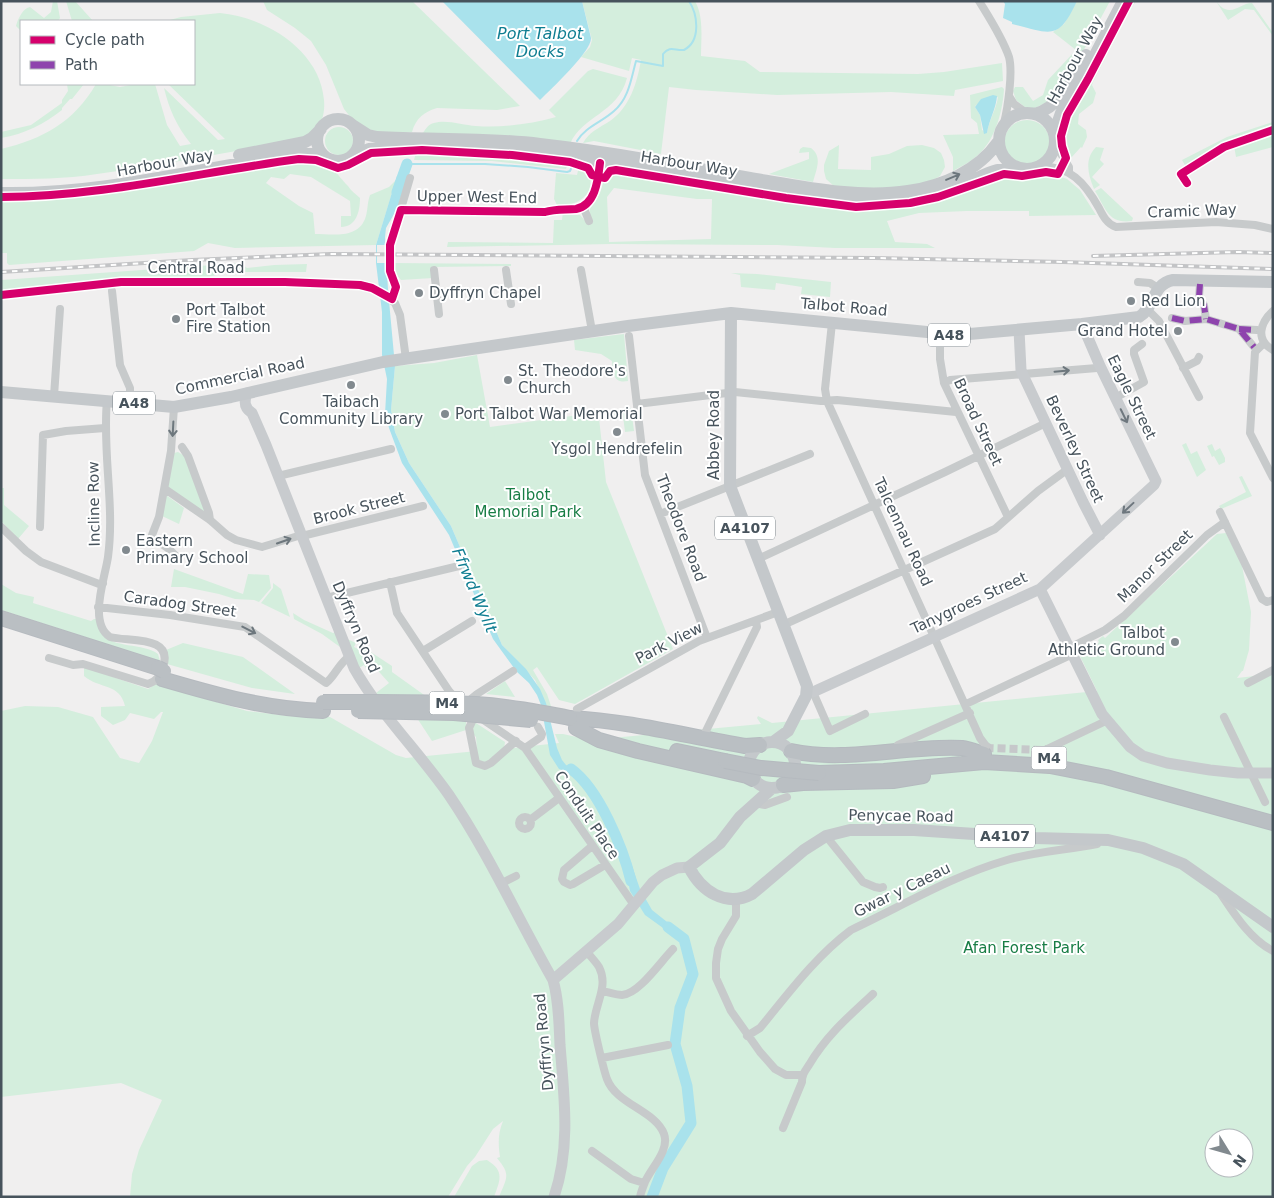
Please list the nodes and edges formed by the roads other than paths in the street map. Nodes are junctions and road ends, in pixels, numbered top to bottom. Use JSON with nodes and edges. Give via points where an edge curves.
{"nodes":[{"id":1,"x":979,"y":1,"type":"edge"},
{"id":2,"x":1114,"y":1,"type":"edge"},
{"id":3,"x":1124,"y":1,"type":"edge"},
{"id":4,"x":1009,"y":96,"type":"junction"},
{"id":5,"x":1030,"y":113,"type":"junction"},
{"id":6,"x":1004,"y":123,"type":"junction"},
{"id":7,"x":354,"y":126,"type":"junction"},
{"id":8,"x":321,"y":129,"type":"junction"},
{"id":9,"x":1055,"y":139,"type":"junction"},
{"id":10,"x":998,"y":142,"type":"junction"},
{"id":11,"x":350,"y":158,"type":"junction"},
{"id":12,"x":331,"y":160,"type":"junction"},
{"id":13,"x":600,"y":163,"type":"junction"},
{"id":14,"x":1039,"y":167,"type":"junction"},
{"id":15,"x":1022,"y":169,"type":"junction"},
{"id":16,"x":1069,"y":172,"type":"junction"},
{"id":17,"x":410,"y":178,"type":"dead end"},
{"id":18,"x":1,"y":184,"type":"edge"},
{"id":19,"x":1,"y":193,"type":"edge"},
{"id":20,"x":583,"y":206,"type":"junction"},
{"id":21,"x":401,"y":210,"type":"junction"},
{"id":22,"x":589,"y":220,"type":"dead end"},
{"id":23,"x":1273,"y":229,"type":"edge"},
{"id":24,"x":434,"y":270,"type":"dead end"},
{"id":25,"x":506,"y":270,"type":"dead end"},
{"id":26,"x":581,"y":270,"type":"dead end"},
{"id":27,"x":1138,"y":282,"type":"dead end"},
{"id":28,"x":1273,"y":282,"type":"edge"},
{"id":29,"x":1200,"y":284,"type":"dead end"},
{"id":30,"x":1158,"y":288,"type":"junction"},
{"id":31,"x":112,"y":291,"type":"dead end"},
{"id":32,"x":1,"y":295,"type":"edge"},
{"id":33,"x":390,"y":298,"type":"junction"},
{"id":34,"x":511,"y":304,"type":"dead end"},
{"id":35,"x":60,"y":309,"type":"dead end"},
{"id":36,"x":1148,"y":309,"type":"junction"},
{"id":37,"x":1273,"y":311,"type":"edge"},
{"id":38,"x":731,"y":313,"type":"junction"},
{"id":39,"x":439,"y":314,"type":"dead end"},
{"id":40,"x":1172,"y":318,"type":"dead end"},
{"id":41,"x":1206,"y":319,"type":"junction"},
{"id":42,"x":832,"y":323,"type":"junction"},
{"id":43,"x":1082,"y":324,"type":"junction"},
{"id":44,"x":1239,"y":329,"type":"junction"},
{"id":45,"x":1019,"y":330,"type":"junction"},
{"id":46,"x":1257,"y":330,"type":"dead end"},
{"id":47,"x":592,"y":331,"type":"junction"},
{"id":48,"x":940,"y":334,"type":"junction"},
{"id":49,"x":629,"y":336,"type":"dead end"},
{"id":50,"x":1264,"y":343,"type":"junction"},
{"id":51,"x":1142,"y":344,"type":"dead end"},
{"id":52,"x":1254,"y":347,"type":"dead end"},
{"id":53,"x":1273,"y":350,"type":"edge"},
{"id":54,"x":1198,"y":357,"type":"dead end"},
{"id":55,"x":394,"y":360,"type":"junction"},
{"id":56,"x":1100,"y":366,"type":"junction"},
{"id":57,"x":1183,"y":368,"type":"junction"},
{"id":58,"x":1023,"y":374,"type":"junction"},
{"id":59,"x":944,"y":383,"type":"junction"},
{"id":60,"x":1,"y":392,"type":"edge"},
{"id":61,"x":247,"y":393,"type":"junction"},
{"id":62,"x":730,"y":393,"type":"junction"},
{"id":63,"x":54,"y":396,"type":"junction"},
{"id":64,"x":1199,"y":397,"type":"dead end"},
{"id":65,"x":1115,"y":398,"type":"junction"},
{"id":66,"x":106,"y":400,"type":"junction"},
{"id":67,"x":828,"y":401,"type":"junction"},
{"id":68,"x":130,"y":403,"type":"junction"},
{"id":69,"x":637,"y":404,"type":"junction"},
{"id":70,"x":174,"y":407,"type":"junction"},
{"id":71,"x":956,"y":412,"type":"junction"},
{"id":72,"x":1046,"y":423,"type":"junction"},
{"id":73,"x":105,"y":428,"type":"junction"},
{"id":74,"x":182,"y":448,"type":"dead end"},
{"id":75,"x":391,"y":448,"type":"dead end"},
{"id":76,"x":810,"y":454,"type":"dead end"},
{"id":77,"x":979,"y":456,"type":"junction"},
{"id":78,"x":1068,"y":468,"type":"junction"},
{"id":79,"x":278,"y":476,"type":"junction"},
{"id":80,"x":1273,"y":478,"type":"edge"},
{"id":81,"x":1156,"y":481,"type":"joint"},
{"id":82,"x":730,"y":486,"type":"junction"},
{"id":83,"x":165,"y":489,"type":"junction"},
{"id":84,"x":876,"y":504,"type":"junction"},
{"id":85,"x":423,"y":506,"type":"dead end"},
{"id":86,"x":1220,"y":512,"type":"dead end"},
{"id":87,"x":660,"y":514,"type":"junction"},
{"id":88,"x":1008,"y":517,"type":"junction"},
{"id":89,"x":210,"y":520,"type":"junction"},
{"id":90,"x":1225,"y":522,"type":"junction"},
{"id":91,"x":1,"y":527,"type":"edge"},
{"id":92,"x":40,"y":527,"type":"dead end"},
{"id":93,"x":302,"y":535,"type":"junction"},
{"id":94,"x":1100,"y":535,"type":"junction"},
{"id":95,"x":178,"y":558,"type":"dead end"},
{"id":96,"x":758,"y":558,"type":"junction"},
{"id":97,"x":459,"y":566,"type":"dead end"},
{"id":98,"x":905,"y":570,"type":"junction"},
{"id":99,"x":390,"y":582,"type":"junction"},
{"id":100,"x":103,"y":584,"type":"junction"},
{"id":101,"x":1040,"y":589,"type":"junction"},
{"id":102,"x":326,"y":598,"type":"junction"},
{"id":103,"x":1273,"y":600,"type":"edge"},
{"id":104,"x":98,"y":607,"type":"junction"},
{"id":105,"x":778,"y":612,"type":"junction"},
{"id":106,"x":1,"y":618,"type":"edge"},
{"id":107,"x":472,"y":621,"type":"dead end"},
{"id":108,"x":756,"y":621,"type":"junction"},
{"id":109,"x":783,"y":625,"type":"junction"},
{"id":110,"x":1,"y":626,"type":"edge"},
{"id":111,"x":936,"y":636,"type":"junction"},
{"id":112,"x":707,"y":638,"type":"junction"},
{"id":113,"x":423,"y":651,"type":"junction"},
{"id":114,"x":1071,"y":651,"type":"junction"},
{"id":115,"x":349,"y":657,"type":"junction"},
{"id":116,"x":49,"y":658,"type":"dead end"},
{"id":117,"x":1273,"y":670,"type":"edge"},
{"id":118,"x":513,"y":671,"type":"dead end"},
{"id":119,"x":160,"y":674,"type":"junction"},
{"id":120,"x":1248,"y":683,"type":"dead end"},
{"id":121,"x":810,"y":692,"type":"junction"},
{"id":122,"x":966,"y":704,"type":"junction"},
{"id":123,"x":462,"y":706,"type":"junction"},
{"id":124,"x":970,"y":713,"type":"junction"},
{"id":125,"x":472,"y":714,"type":"junction"},
{"id":126,"x":865,"y":714,"type":"dead end"},
{"id":127,"x":1224,"y":717,"type":"dead end"},
{"id":128,"x":1106,"y":720,"type":"junction"},
{"id":129,"x":573,"y":721,"type":"junction"},
{"id":130,"x":538,"y":727,"type":"dead end"},
{"id":131,"x":788,"y":731,"type":"junction"},
{"id":132,"x":706,"y":733,"type":"dead end"},
{"id":133,"x":516,"y":741,"type":"junction"},
{"id":134,"x":767,"y":743,"type":"junction"},
{"id":135,"x":898,"y":745,"type":"dead end"},
{"id":136,"x":525,"y":748,"type":"junction"},
{"id":137,"x":1047,"y":749,"type":"tunnel mouth"},
{"id":138,"x":790,"y":750,"type":"junction"},
{"id":139,"x":985,"y":754,"type":"junction"},
{"id":140,"x":1252,"y":773,"type":"junction"},
{"id":141,"x":1273,"y":773,"type":"edge"},
{"id":142,"x":756,"y":782,"type":"junction"},
{"id":143,"x":780,"y":791,"type":"junction"},
{"id":144,"x":559,"y":798,"type":"junction"},
{"id":145,"x":756,"y":802,"type":"junction"},
{"id":146,"x":1269,"y":808,"type":"edge"},
{"id":147,"x":530,"y":820,"type":"dead end"},
{"id":148,"x":1273,"y":823,"type":"edge"},
{"id":149,"x":826,"y":836,"type":"junction"},
{"id":150,"x":1108,"y":840,"type":"junction"},
{"id":151,"x":592,"y":846,"type":"junction"},
{"id":152,"x":605,"y":865,"type":"junction"},
{"id":153,"x":689,"y":867,"type":"junction"},
{"id":154,"x":516,"y":876,"type":"dead end"},
{"id":155,"x":500,"y":884,"type":"junction"},
{"id":156,"x":883,"y":887,"type":"dead end"},
{"id":157,"x":1218,"y":888,"type":"junction"},
{"id":158,"x":638,"y":900,"type":"junction"},
{"id":159,"x":736,"y":900,"type":"junction"},
{"id":160,"x":1273,"y":927,"type":"edge"},
{"id":161,"x":673,"y":949,"type":"dead end"},
{"id":162,"x":1273,"y":951,"type":"edge"},
{"id":163,"x":587,"y":952,"type":"junction"},
{"id":164,"x":553,"y":980,"type":"junction"},
{"id":165,"x":602,"y":991,"type":"junction"},
{"id":166,"x":873,"y":994,"type":"dead end"},
{"id":167,"x":747,"y":1036,"type":"junction"},
{"id":168,"x":663,"y":1043,"type":"dead end"},
{"id":169,"x":602,"y":1058,"type":"junction"},
{"id":170,"x":802,"y":1075,"type":"junction"},
{"id":171,"x":783,"y":1128,"type":"dead end"},
{"id":172,"x":592,"y":1151,"type":"dead end"},
{"id":173,"x":644,"y":1183,"type":"junction"},
{"id":174,"x":554,"y":1197,"type":"edge"},
{"id":175,"x":640,"y":1197,"type":"edge"}],
"edges":[{"from":1,"to":4,"type":"street","via":[[1009,58]]},
{"from":2,"to":5,"type":"main road","name":"Harbour Way","via":[[1062,95],[1049,108]]},
{"from":3,"to":9,"type":"main road","name":"Harbour Way","via":[[1061,113]]},
{"from":4,"to":5,"type":"street","via":[[1014,104]]},
{"from":4,"to":6,"type":"street"},
{"from":5,"to":6,"type":"main road","via":[[1013,116]]},
{"from":5,"to":9,"type":"main road","via":[[1047,121]]},
{"from":6,"to":10,"type":"main road"},
{"from":7,"to":8,"type":"main road","via":[[347,121],[336,120]]},
{"from":7,"to":10,"type":"main road","name":"Harbour Way","one_way":true,"via":[[377,138],[463,138],[540,144],[854,193],[908,191],[939,183],[974,167]]},
{"from":7,"to":11,"type":"main road","via":[[359,142]]},
{"from":8,"to":12,"type":"main road","via":[[319,148]]},
{"from":8,"to":18,"type":"main road","name":"Harbour Way","via":[[312,138],[296,145],[122,176],[75,182]]},
{"from":9,"to":14,"type":"main road","via":[[1049,159]]},
{"from":9,"to":16,"type":"street"},
{"from":10,"to":15,"type":"main road","via":[[1007,162]]},
{"from":11,"to":12,"type":"main road"},
{"from":11,"to":13,"type":"main road","name":"Harbour Way","via":[[380,147],[444,147],[541,153]]},
{"from":12,"to":19,"type":"main road","name":"Harbour Way","via":[[312,154],[298,154],[101,188]]},
{"from":13,"to":15,"type":"main road","name":"Harbour Way","via":[[856,203],[916,199],[996,170]]},
{"from":13,"to":20,"type":"street","via":[[595,191]]},
{"from":14,"to":15,"type":"main road"},
{"from":14,"to":16,"type":"street"},
{"from":16,"to":23,"type":"street","name":"Cramic Way","via":[[1089,192],[1112,226],[1216,222]]},
{"from":17,"to":21,"type":"street"},
{"from":20,"to":21,"type":"street","name":"Upper West End","via":[[545,212]]},
{"from":20,"to":22,"type":"street"},
{"from":21,"to":33,"type":"street","via":[[390,245],[390,271],[396,287]]},
{"from":24,"to":39,"type":"street"},
{"from":25,"to":34,"type":"street"},
{"from":26,"to":47,"type":"street"},
{"from":27,"to":30,"type":"street"},
{"from":28,"to":30,"type":"main road","via":[[1173,280]]},
{"from":29,"to":41,"type":"street","via":[[1199,297]]},
{"from":30,"to":36,"type":"main road"},
{"from":31,"to":68,"type":"street","via":[[120,365],[130,388]]},
{"from":32,"to":33,"type":"street","name":"Central Road","via":[[121,282],[285,282],[360,285]]},
{"from":33,"to":55,"type":"street","via":[[398,306],[400,315]]},
{"from":35,"to":63,"type":"street"},
{"from":36,"to":43,"type":"main road","name":"Talbot Road","number":"A48","via":[[1140,317]]},
{"from":36,"to":57,"type":"street","via":[[1159,321]]},
{"from":37,"to":50,"type":"street","via":[[1261,328]]},
{"from":38,"to":42,"type":"main road","name":"Talbot Road","number":"A48"},
{"from":38,"to":47,"type":"main road","name":"Talbot Road","number":"A48"},
{"from":38,"to":62,"type":"main road","name":"Abbey Road","number":"A4107"},
{"from":40,"to":41,"type":"street","via":[[1185,321]]},
{"from":41,"to":44,"type":"street"},
{"from":42,"to":48,"type":"main road","name":"Talbot Road","number":"A48"},
{"from":42,"to":67,"type":"street","name":"Talcennau Road","via":[[825,389]]},
{"from":43,"to":45,"type":"main road","name":"Talbot Road","number":"A48"},
{"from":43,"to":56,"type":"street","name":"Eagle Street"},
{"from":44,"to":46,"type":"street"},
{"from":44,"to":52,"type":"street"},
{"from":45,"to":48,"type":"main road","name":"Talbot Road","number":"A48"},
{"from":45,"to":58,"type":"street","name":"Beverley Street"},
{"from":47,"to":55,"type":"main road","name":"Talbot Road","number":"A48"},
{"from":48,"to":59,"type":"street","name":"Broad Street"},
{"from":49,"to":69,"type":"street","name":"Theodore Road"},
{"from":50,"to":53,"type":"street"},
{"from":50,"to":80,"type":"street","via":[[1256,352],[1250,433]]},
{"from":51,"to":65,"type":"street","via":[[1131,349],[1144,382]]},
{"from":54,"to":57,"type":"street","via":[[1197,361]]},
{"from":55,"to":61,"type":"main road","name":"Commercial Road","number":"A48"},
{"from":58,"to":56,"type":"street","one_way":true},
{"from":56,"to":65,"type":"street","name":"Eagle Street"},
{"from":57,"to":64,"type":"street"},
{"from":58,"to":59,"type":"street"},
{"from":58,"to":72,"type":"street","name":"Beverley Street"},
{"from":59,"to":71,"type":"street","name":"Broad Street"},
{"from":60,"to":63,"type":"main road","name":"Commercial Road","number":"A48"},
{"from":61,"to":70,"type":"main road","name":"Commercial Road","number":"A48"},
{"from":61,"to":79,"type":"street","name":"Dyffryn Road"},
{"from":62,"to":67,"type":"street"},
{"from":62,"to":69,"type":"street"},
{"from":62,"to":82,"type":"main road","name":"Abbey Road","number":"A4107"},
{"from":63,"to":66,"type":"main road","name":"Commercial Road","number":"A48"},
{"from":65,"to":81,"type":"street","name":"Eagle Street","one_way":true},
{"from":66,"to":68,"type":"main road","name":"Commercial Road","number":"A48"},
{"from":66,"to":73,"type":"street","name":"Incline Row"},
{"from":67,"to":71,"type":"street"},
{"from":67,"to":84,"type":"street","name":"Talcennau Road"},
{"from":68,"to":70,"type":"main road","name":"Commercial Road","number":"A48"},
{"from":69,"to":87,"type":"street","name":"Theodore Road","via":[[645,475]]},
{"from":70,"to":83,"type":"street","one_way":true},
{"from":71,"to":77,"type":"street","name":"Broad Street"},
{"from":72,"to":77,"type":"street"},
{"from":72,"to":78,"type":"street","name":"Beverley Street"},
{"from":73,"to":92,"type":"street","via":[[43,435]]},
{"from":73,"to":100,"type":"street","name":"Incline Row","via":[[109,539]]},
{"from":74,"to":89,"type":"street","via":[[188,456]]},
{"from":75,"to":79,"type":"street"},
{"from":76,"to":82,"type":"street"},
{"from":77,"to":84,"type":"street"},
{"from":77,"to":88,"type":"street","name":"Broad Street"},
{"from":78,"to":88,"type":"street"},
{"from":78,"to":94,"type":"street","name":"Beverley Street"},
{"from":79,"to":93,"type":"street","name":"Dyffryn Road"},
{"from":81,"to":94,"type":"street","name":"Tanygroes Street","one_way":true},
{"from":82,"to":87,"type":"street"},
{"from":82,"to":96,"type":"main road","name":"Abbey Road","number":"A4107"},
{"from":83,"to":89,"type":"street"},
{"from":83,"to":95,"type":"street","via":[[152,535]]},
{"from":84,"to":96,"type":"street"},
{"from":84,"to":98,"type":"street","name":"Talcennau Road"},
{"from":85,"to":93,"type":"street","name":"Brook Street"},
{"from":86,"to":90,"type":"street"},
{"from":87,"to":112,"type":"street","name":"Theodore Road"},
{"from":88,"to":98,"type":"street","via":[[994,529]]},
{"from":89,"to":93,"type":"street","name":"Brook Street","one_way":true,"via":[[232,538],[259,547]]},
{"from":90,"to":103,"type":"street","via":[[1262,599],[1267,602]]},
{"from":90,"to":114,"type":"street","name":"Manor Street","via":[[1207,534],[1124,616]]},
{"from":91,"to":100,"type":"street","via":[[41,562]]},
{"from":93,"to":102,"type":"street","name":"Dyffryn Road"},
{"from":94,"to":101,"type":"street","name":"Tanygroes Street"},
{"from":96,"to":105,"type":"main road","name":"Abbey Road","number":"A4107"},
{"from":97,"to":99,"type":"street"},
{"from":98,"to":109,"type":"street"},
{"from":98,"to":111,"type":"street","name":"Talcennau Road"},
{"from":99,"to":102,"type":"street"},
{"from":99,"to":113,"type":"street","name":"Conduit Place","via":[[397,613]]},
{"from":100,"to":104,"type":"street","name":"Incline Row"},
{"from":101,"to":111,"type":"street","name":"Tanygroes Street"},
{"from":101,"to":114,"type":"street"},
{"from":102,"to":115,"type":"street","name":"Dyffryn Road"},
{"from":104,"to":115,"type":"street","name":"Caradog Street","one_way":true,"via":[[245,627],[326,683]]},
{"from":104,"to":116,"type":"street","via":[[104,631],[110,637],[147,642],[163,649],[165,658],[159,678],[144,684],[84,664],[73,665]]},
{"from":105,"to":108,"type":"street","name":"Park View"},
{"from":105,"to":109,"type":"main road","name":"Abbey Road","number":"A4107"},
{"from":106,"to":119,"type":"highway","number":"M4"},
{"from":107,"to":113,"type":"street"},
{"from":108,"to":112,"type":"street","name":"Park View"},
{"from":108,"to":132,"type":"street","via":[[757,627]]},
{"from":109,"to":121,"type":"main road","name":"Abbey Road","number":"A4107"},
{"from":110,"to":119,"type":"highway","number":"M4"},
{"from":111,"to":121,"type":"street","name":"Tanygroes Street"},
{"from":111,"to":122,"type":"street","name":"Talcennau Road"},
{"from":112,"to":129,"type":"street","name":"Park View"},
{"from":113,"to":123,"type":"street","name":"Conduit Place"},
{"from":114,"to":122,"type":"street","name":"Manor Street"},
{"from":114,"to":128,"type":"street"},
{"from":115,"to":155,"type":"street","name":"Dyffryn Road","via":[[368,691],[448,795]]},
{"from":117,"to":120,"type":"street"},
{"from":118,"to":123,"type":"street"},
{"from":119,"to":129,"type":"highway","number":"M4","bridge":true,"via":[[242,701],[283,708],[323,706]]},
{"from":121,"to":126,"type":"street","via":[[830,730]]},
{"from":121,"to":131,"type":"main road"},
{"from":122,"to":124,"type":"street","name":"Talcennau Road"},
{"from":123,"to":125,"type":"street","name":"Conduit Place"},
{"from":124,"to":135,"type":"street"},
{"from":124,"to":139,"type":"street","name":"Talcennau Road"},
{"from":125,"to":133,"type":"street","name":"Conduit Place"},
{"from":125,"to":133,"type":"street","via":[[469,728],[476,763],[485,766]]},
{"from":127,"to":140,"type":"street"},
{"from":128,"to":137,"type":"street"},
{"from":128,"to":140,"type":"street","via":[[1130,747],[1144,756],[1190,767]]},
{"from":129,"to":134,"type":"highway","via":[[600,720],[644,726],[745,746]]},
{"from":129,"to":139,"type":"highway","number":"M4","bridge":true,"via":[[762,768],[891,770]]},
{"from":129,"to":142,"type":"highway","via":[[599,740],[747,776]]},
{"from":130,"to":136,"type":"street","via":[[541,738]]},
{"from":131,"to":134,"type":"main road"},
{"from":131,"to":138,"type":"main road"},
{"from":133,"to":136,"type":"street","name":"Conduit Place"},
{"from":134,"to":138,"type":"main road","via":[[782,744]]},
{"from":134,"to":142,"type":"main road","via":[[752,753],[749,760]]},
{"from":136,"to":144,"type":"street","name":"Conduit Place"},
{"from":138,"to":139,"type":"highway","via":[[837,755],[964,748]]},
{"from":138,"to":143,"type":"main road","via":[[794,772]]},
{"from":139,"to":143,"type":"highway","via":[[969,768],[893,780],[803,783]]},
{"from":139,"to":146,"type":"highway","number":"M4","via":[[1084,763]]},
{"from":139,"to":148,"type":"highway","number":"M4","via":[[1106,777]]},
{"from":140,"to":141,"type":"street"},
{"from":140,"to":146,"type":"street"},
{"from":142,"to":143,"type":"main road"},
{"from":142,"to":145,"type":"main road"},
{"from":143,"to":145,"type":"main road"},
{"from":143,"to":145,"type":"street","via":[[765,805]]},
{"from":144,"to":147,"type":"street"},
{"from":144,"to":151,"type":"street","name":"Conduit Place"},
{"from":145,"to":153,"type":"main road","via":[[720,843]]},
{"from":149,"to":150,"type":"main road","name":"Penycae Road","number":"A4107","via":[[850,830],[906,830]]},
{"from":149,"to":156,"type":"street","via":[[863,882]]},
{"from":149,"to":159,"type":"main road","name":"Penycae Road","number":"A4107","via":[[804,850],[752,894]]},
{"from":150,"to":157,"type":"main road","name":"Penycae Road","number":"A4107","via":[[1143,848],[1184,864]]},
{"from":150,"to":167,"type":"street","name":"Gwar y Caeau","via":[[1106,843],[1030,854],[998,863],[947,883],[851,930],[818,960],[760,1028]]},
{"from":151,"to":152,"type":"street","name":"Conduit Place"},
{"from":151,"to":152,"type":"street","via":[[564,870],[562,879],[566,884],[573,884]]},
{"from":152,"to":158,"type":"street","name":"Conduit Place"},
{"from":153,"to":158,"type":"street","via":[[662,875]]},
{"from":153,"to":159,"type":"main road","via":[[699,883],[717,897]]},
{"from":154,"to":155,"type":"street"},
{"from":155,"to":164,"type":"street","name":"Dyffryn Road"},
{"from":157,"to":160,"type":"main road","name":"Penycae Road","number":"A4107"},
{"from":157,"to":162,"type":"street","via":[[1246,927],[1264,947]]},
{"from":158,"to":163,"type":"street","via":[[618,924]]},
{"from":159,"to":167,"type":"street","via":[[736,916],[722,939],[716,978]]},
{"from":161,"to":165,"type":"street","via":[[659,969],[630,993],[620,995]]},
{"from":163,"to":164,"type":"street"},
{"from":163,"to":165,"type":"street","via":[[599,966]]},
{"from":164,"to":174,"type":"street","name":"Dyffryn Road","via":[[565,1111],[565,1150]]},
{"from":165,"to":169,"type":"street","via":[[594,1025]]},
{"from":166,"to":170,"type":"street","via":[[827,1038]]},
{"from":167,"to":170,"type":"street","via":[[775,1068],[786,1074]]},
{"from":168,"to":169,"type":"street"},
{"from":169,"to":173,"type":"street","via":[[613,1090],[658,1124],[664,1135],[664,1148]]},
{"from":170,"to":171,"type":"street"},
{"from":172,"to":173,"type":"street","via":[[597,1160]]},
{"from":173,"to":175,"type":"street"}]}
